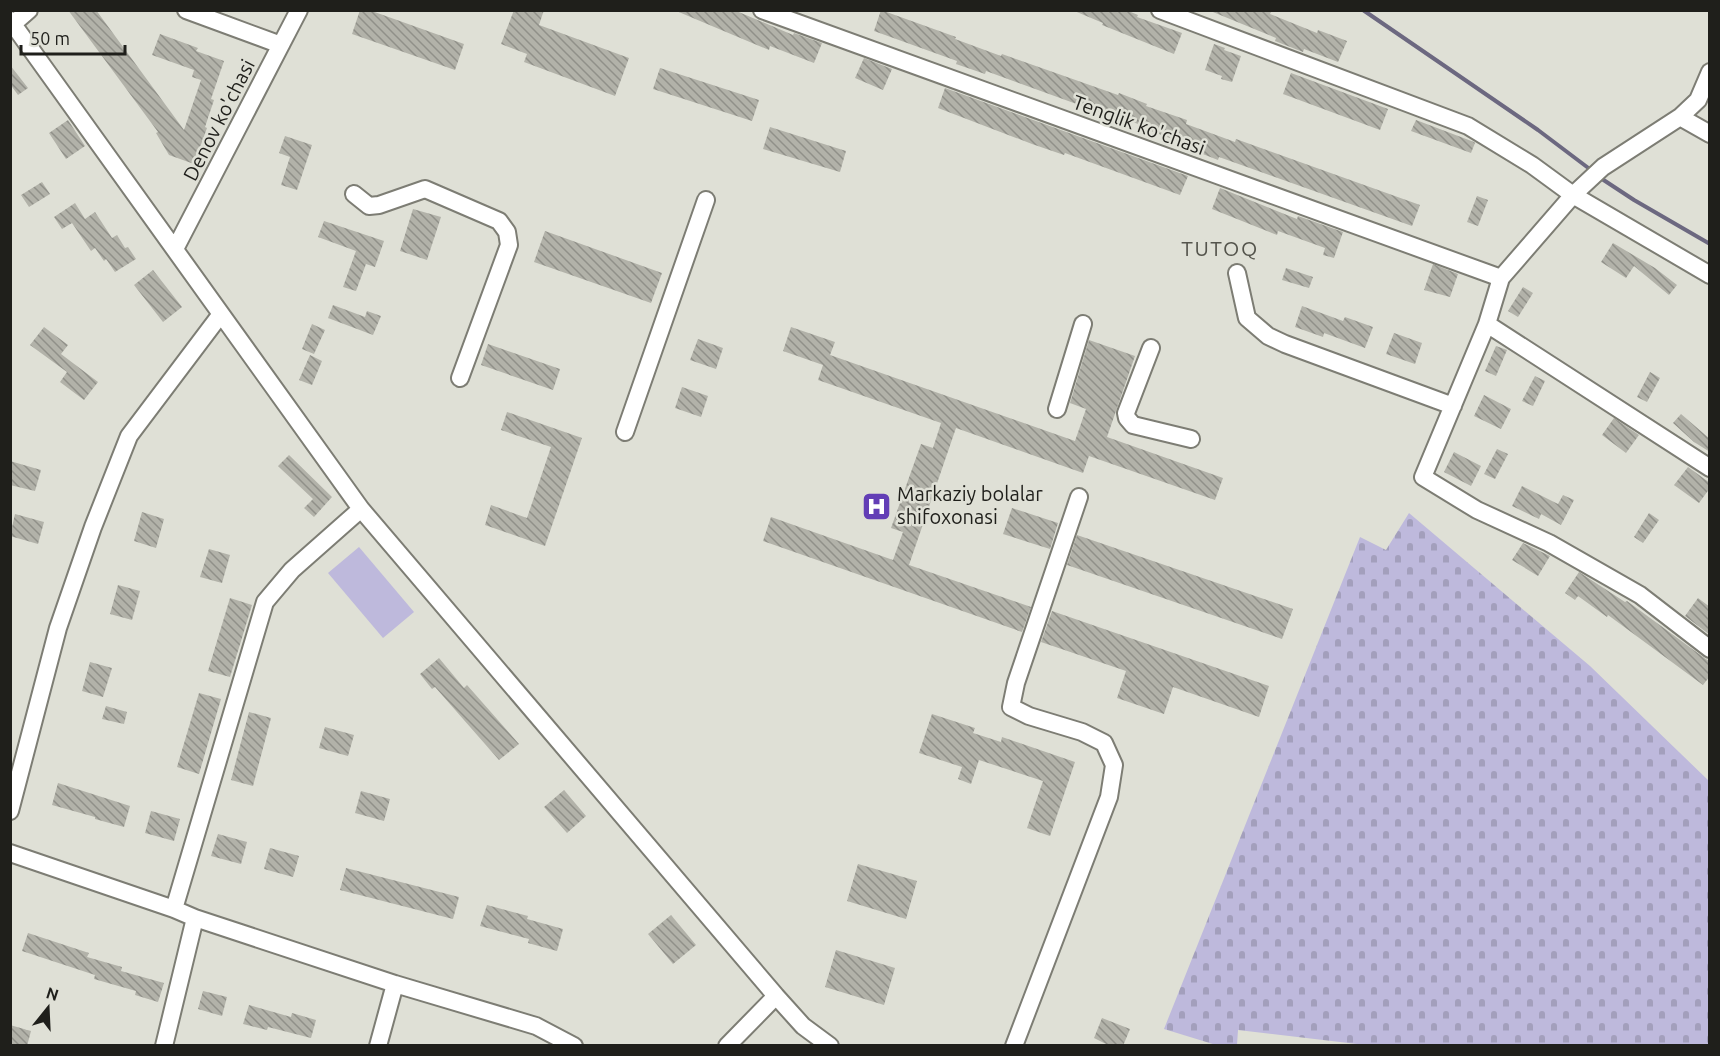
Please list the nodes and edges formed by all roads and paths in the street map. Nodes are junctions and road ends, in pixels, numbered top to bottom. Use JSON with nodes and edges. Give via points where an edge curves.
{"nodes":[{"id":1,"x":29,"y":10,"type":"edge"},
{"id":2,"x":186,"y":10,"type":"edge"},
{"id":3,"x":299,"y":10,"type":"edge"},
{"id":4,"x":762,"y":10,"type":"edge"},
{"id":5,"x":1160,"y":10,"type":"edge"},
{"id":6,"x":12,"y":22,"type":"edge"},
{"id":7,"x":281,"y":45,"type":"junction"},
{"id":8,"x":1710,"y":72,"type":"edge"},
{"id":9,"x":1680,"y":117,"type":"junction"},
{"id":10,"x":1710,"y":134,"type":"edge"},
{"id":11,"x":1578,"y":190,"type":"junction"},
{"id":12,"x":354,"y":194,"type":"dead end"},
{"id":13,"x":706,"y":200,"type":"dead end"},
{"id":14,"x":175,"y":249,"type":"junction"},
{"id":15,"x":1237,"y":273,"type":"dead end"},
{"id":16,"x":1710,"y":275,"type":"edge"},
{"id":17,"x":1502,"y":278,"type":"junction"},
{"id":18,"x":221,"y":314,"type":"junction"},
{"id":19,"x":1083,"y":324,"type":"dead end"},
{"id":20,"x":1487,"y":324,"type":"junction"},
{"id":21,"x":1151,"y":348,"type":"dead end"},
{"id":22,"x":460,"y":378,"type":"dead end"},
{"id":23,"x":1453,"y":406,"type":"junction"},
{"id":24,"x":1057,"y":409,"type":"dead end"},
{"id":25,"x":625,"y":432,"type":"dead end"},
{"id":26,"x":1191,"y":439,"type":"dead end"},
{"id":27,"x":1710,"y":468,"type":"edge"},
{"id":28,"x":1079,"y":497,"type":"dead end"},
{"id":29,"x":362,"y":509,"type":"junction"},
{"id":30,"x":1710,"y":649,"type":"edge"},
{"id":31,"x":10,"y":811,"type":"edge"},
{"id":32,"x":10,"y":853,"type":"edge"},
{"id":33,"x":174,"y":909,"type":"junction"},
{"id":34,"x":195,"y":918,"type":"junction"},
{"id":35,"x":395,"y":984,"type":"junction"},
{"id":36,"x":776,"y":996,"type":"junction"},
{"id":37,"x":164,"y":1046,"type":"edge"},
{"id":38,"x":378,"y":1046,"type":"edge"},
{"id":39,"x":574,"y":1046,"type":"edge"},
{"id":40,"x":727,"y":1046,"type":"edge"},
{"id":41,"x":830,"y":1046,"type":"edge"},
{"id":42,"x":1014,"y":1046,"type":"edge"}],
"edges":[{"from":1,"to":6,"type":"street"},
{"from":2,"to":7,"type":"street"},
{"from":3,"to":7,"type":"street","name":"Denov ko'chasi"},
{"from":4,"to":17,"type":"street","name":"Tenglik ko'chasi"},
{"from":5,"to":11,"type":"street","via":[[1468,126]]},
{"from":6,"to":14,"type":"street"},
{"from":7,"to":14,"type":"street","name":"Denov ko'chasi"},
{"from":8,"to":9,"type":"street","via":[[1698,100]]},
{"from":9,"to":10,"type":"street"},
{"from":9,"to":11,"type":"street","via":[[1603,167]]},
{"from":11,"to":16,"type":"street"},
{"from":11,"to":17,"type":"street"},
{"from":12,"to":22,"type":"street","via":[[369,206],[425,189],[499,221],[507,232],[509,245]]},
{"from":13,"to":25,"type":"street"},
{"from":14,"to":18,"type":"street"},
{"from":15,"to":23,"type":"street","via":[[1247,318],[1268,336]]},
{"from":17,"to":20,"type":"street"},
{"from":18,"to":29,"type":"street"},
{"from":18,"to":31,"type":"street","via":[[129,436],[58,628]]},
{"from":19,"to":24,"type":"street"},
{"from":20,"to":23,"type":"street"},
{"from":20,"to":27,"type":"street"},
{"from":21,"to":26,"type":"street","via":[[1127,418],[1133,425]]},
{"from":23,"to":30,"type":"street","via":[[1423,477],[1477,510],[1549,543],[1640,595]]},
{"from":28,"to":42,"type":"street","via":[[1011,707],[1104,743],[1114,765],[1109,797]]},
{"from":29,"to":33,"type":"street","via":[[292,570],[265,602]]},
{"from":29,"to":36,"type":"street"},
{"from":32,"to":33,"type":"street"},
{"from":33,"to":34,"type":"street"},
{"from":34,"to":35,"type":"street"},
{"from":34,"to":37,"type":"street"},
{"from":35,"to":38,"type":"street"},
{"from":35,"to":39,"type":"street","via":[[536,1026]]},
{"from":36,"to":40,"type":"street"},
{"from":36,"to":41,"type":"street","via":[[803,1026]]}]}
